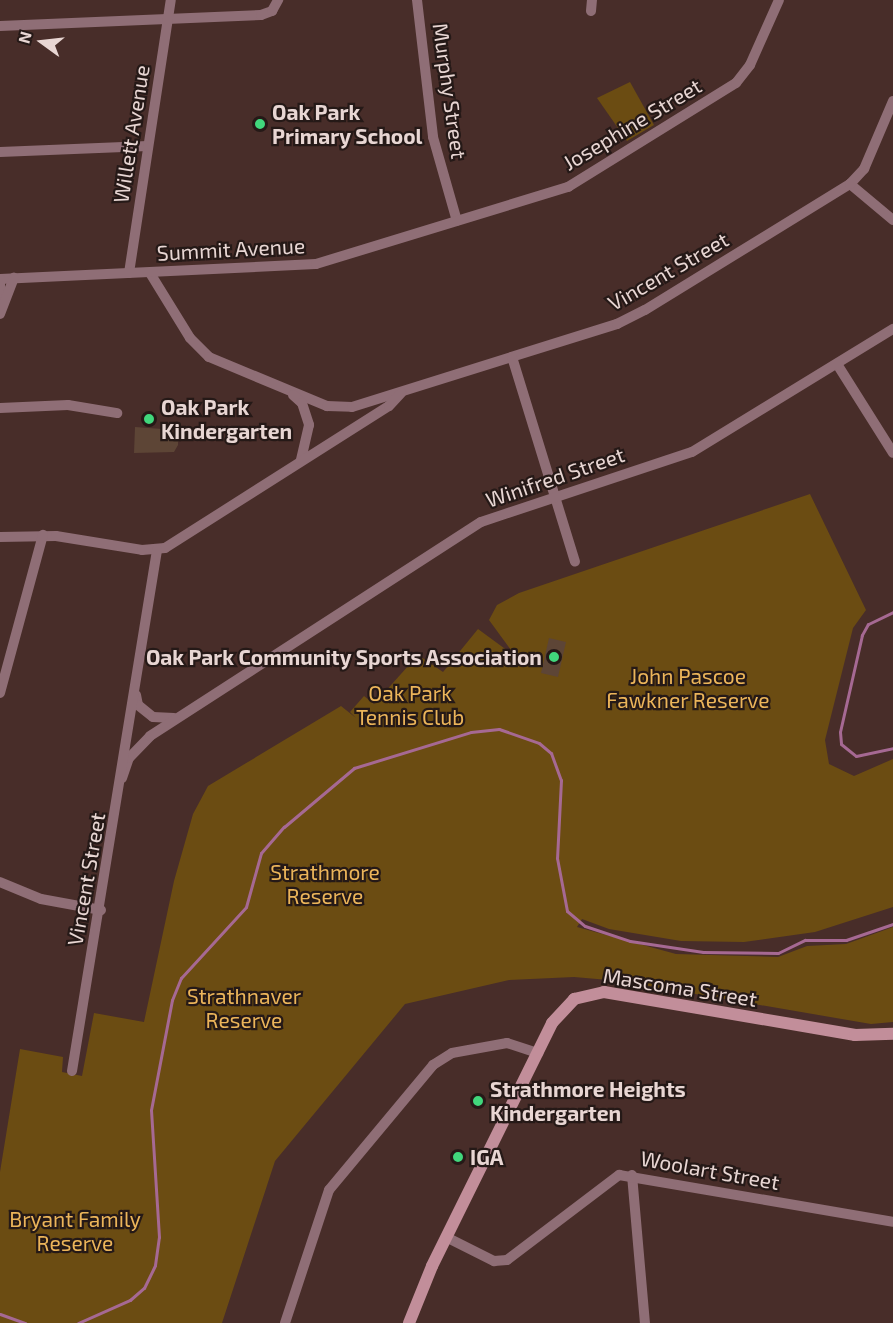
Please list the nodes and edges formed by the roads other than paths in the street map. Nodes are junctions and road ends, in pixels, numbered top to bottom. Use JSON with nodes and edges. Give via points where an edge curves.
{"nodes":[{"id":1,"x":171,"y":0,"type":"edge"},
{"id":2,"x":278,"y":0,"type":"edge"},
{"id":3,"x":417,"y":0,"type":"edge"},
{"id":4,"x":778,"y":0,"type":"edge"},
{"id":5,"x":168,"y":19,"type":"junction"},
{"id":6,"x":0,"y":26,"type":"edge"},
{"id":7,"x":893,"y":100,"type":"edge"},
{"id":8,"x":148,"y":146,"type":"junction"},
{"id":9,"x":0,"y":152,"type":"edge"},
{"id":10,"x":850,"y":184,"type":"junction"},
{"id":11,"x":893,"y":220,"type":"edge"},
{"id":12,"x":457,"y":221,"type":"junction"},
{"id":13,"x":129,"y":273,"type":"junction"},
{"id":14,"x":150,"y":273,"type":"junction"},
{"id":15,"x":14,"y":278,"type":"junction"},
{"id":16,"x":0,"y":279,"type":"edge"},
{"id":17,"x":0,"y":307,"type":"edge"},
{"id":18,"x":0,"y":314,"type":"edge"},
{"id":19,"x":893,"y":329,"type":"edge"},
{"id":20,"x":509,"y":358,"type":"junction"},
{"id":21,"x":837,"y":364,"type":"junction"},
{"id":22,"x":286,"y":389,"type":"junction"},
{"id":23,"x":402,"y":392,"type":"junction"},
{"id":24,"x":376,"y":400,"type":"junction"},
{"id":25,"x":0,"y":408,"type":"edge"},
{"id":26,"x":117,"y":412,"type":"dead end"},
{"id":27,"x":368,"y":416,"type":"junction"},
{"id":28,"x":893,"y":453,"type":"edge"},
{"id":29,"x":301,"y":460,"type":"junction"},
{"id":30,"x":554,"y":496,"type":"junction"},
{"id":31,"x":43,"y":535,"type":"junction"},
{"id":32,"x":0,"y":537,"type":"edge"},
{"id":33,"x":157,"y":550,"type":"junction"},
{"id":34,"x":575,"y":562,"type":"dead end"},
{"id":35,"x":135,"y":692,"type":"junction"},
{"id":36,"x":0,"y":693,"type":"edge"},
{"id":37,"x":177,"y":718,"type":"junction"},
{"id":38,"x":122,"y":778,"type":"junction"},
{"id":39,"x":0,"y":882,"type":"edge"},
{"id":40,"x":100,"y":909,"type":"junction"},
{"id":41,"x":893,"y":1034,"type":"edge"},
{"id":42,"x":538,"y":1053,"type":"junction"},
{"id":43,"x":72,"y":1071,"type":"dead end"},
{"id":44,"x":632,"y":1175,"type":"junction"},
{"id":45,"x":893,"y":1222,"type":"edge"},
{"id":46,"x":446,"y":1238,"type":"junction"},
{"id":47,"x":285,"y":1323,"type":"edge"},
{"id":48,"x":409,"y":1323,"type":"edge"},
{"id":49,"x":645,"y":1323,"type":"edge"}],
"edges":[{"from":1,"to":5,"type":"street","name":"Willett Avenue"},
{"from":2,"to":5,"type":"street","via":[[272,11],[261,15]]},
{"from":3,"to":12,"type":"street","name":"Murphy Street","via":[[433,137]]},
{"from":4,"to":12,"type":"street","name":"Josephine Street","via":[[750,65],[736,83],[581,180]]},
{"from":5,"to":6,"type":"street"},
{"from":5,"to":8,"type":"street","name":"Willett Avenue"},
{"from":7,"to":10,"type":"street","name":"Vincent Street","via":[[864,168]]},
{"from":8,"to":9,"type":"street"},
{"from":8,"to":13,"type":"street","name":"Willett Avenue"},
{"from":10,"to":11,"type":"street"},
{"from":10,"to":20,"type":"street","name":"Vincent Street","via":[[632,318]]},
{"from":12,"to":14,"type":"street","name":"Summit Avenue","via":[[316,264]]},
{"from":13,"to":14,"type":"street","name":"Summit Avenue"},
{"from":13,"to":15,"type":"street","name":"Summit Avenue"},
{"from":14,"to":22,"type":"street","name":"Vincent Street","via":[[202,352]]},
{"from":15,"to":16,"type":"street","name":"Summit Avenue"},
{"from":15,"to":18,"type":"street"},
{"from":16,"to":17,"type":"street"},
{"from":19,"to":21,"type":"street","name":"Winifred Street"},
{"from":20,"to":23,"type":"street","name":"Vincent Street"},
{"from":20,"to":30,"type":"street"},
{"from":21,"to":28,"type":"street"},
{"from":21,"to":30,"type":"street","name":"Winifred Street","via":[[692,452]]},
{"from":22,"to":24,"type":"street","name":"Vincent Street","via":[[334,408]]},
{"from":22,"to":29,"type":"street","via":[[302,403],[309,425]]},
{"from":23,"to":24,"type":"street","name":"Vincent Street"},
{"from":23,"to":27,"type":"street","name":"Vincent Street"},
{"from":24,"to":27,"type":"street"},
{"from":25,"to":26,"type":"street","via":[[68,405]]},
{"from":27,"to":29,"type":"street","name":"Vincent Street"},
{"from":29,"to":33,"type":"street","name":"Vincent Street"},
{"from":30,"to":34,"type":"street"},
{"from":30,"to":37,"type":"street","name":"Winifred Street","via":[[481,522]]},
{"from":31,"to":32,"type":"street"},
{"from":31,"to":33,"type":"street"},
{"from":31,"to":36,"type":"street"},
{"from":33,"to":35,"type":"street","name":"Vincent Street"},
{"from":35,"to":37,"type":"street","via":[[138,705],[153,717]]},
{"from":35,"to":38,"type":"street","name":"Vincent Street"},
{"from":37,"to":38,"type":"street","name":"Winifred Street","via":[[133,751]]},
{"from":38,"to":40,"type":"street","name":"Vincent Street"},
{"from":39,"to":40,"type":"street","via":[[41,899]]},
{"from":40,"to":43,"type":"street","name":"Vincent Street"},
{"from":41,"to":42,"type":"main road","name":"Mascoma Street","via":[[855,1035],[596,991],[562,1009]]},
{"from":42,"to":46,"type":"main road","name":"Mascoma Street"},
{"from":42,"to":47,"type":"street","via":[[507,1043],[452,1053],[433,1065],[329,1190]]},
{"from":44,"to":45,"type":"street","name":"Woolart Street"},
{"from":44,"to":46,"type":"street","name":"Woolart Street","via":[[608,1180],[507,1260],[494,1261]]},
{"from":44,"to":49,"type":"street"},
{"from":46,"to":48,"type":"main road","name":"Mascoma Street"}]}
